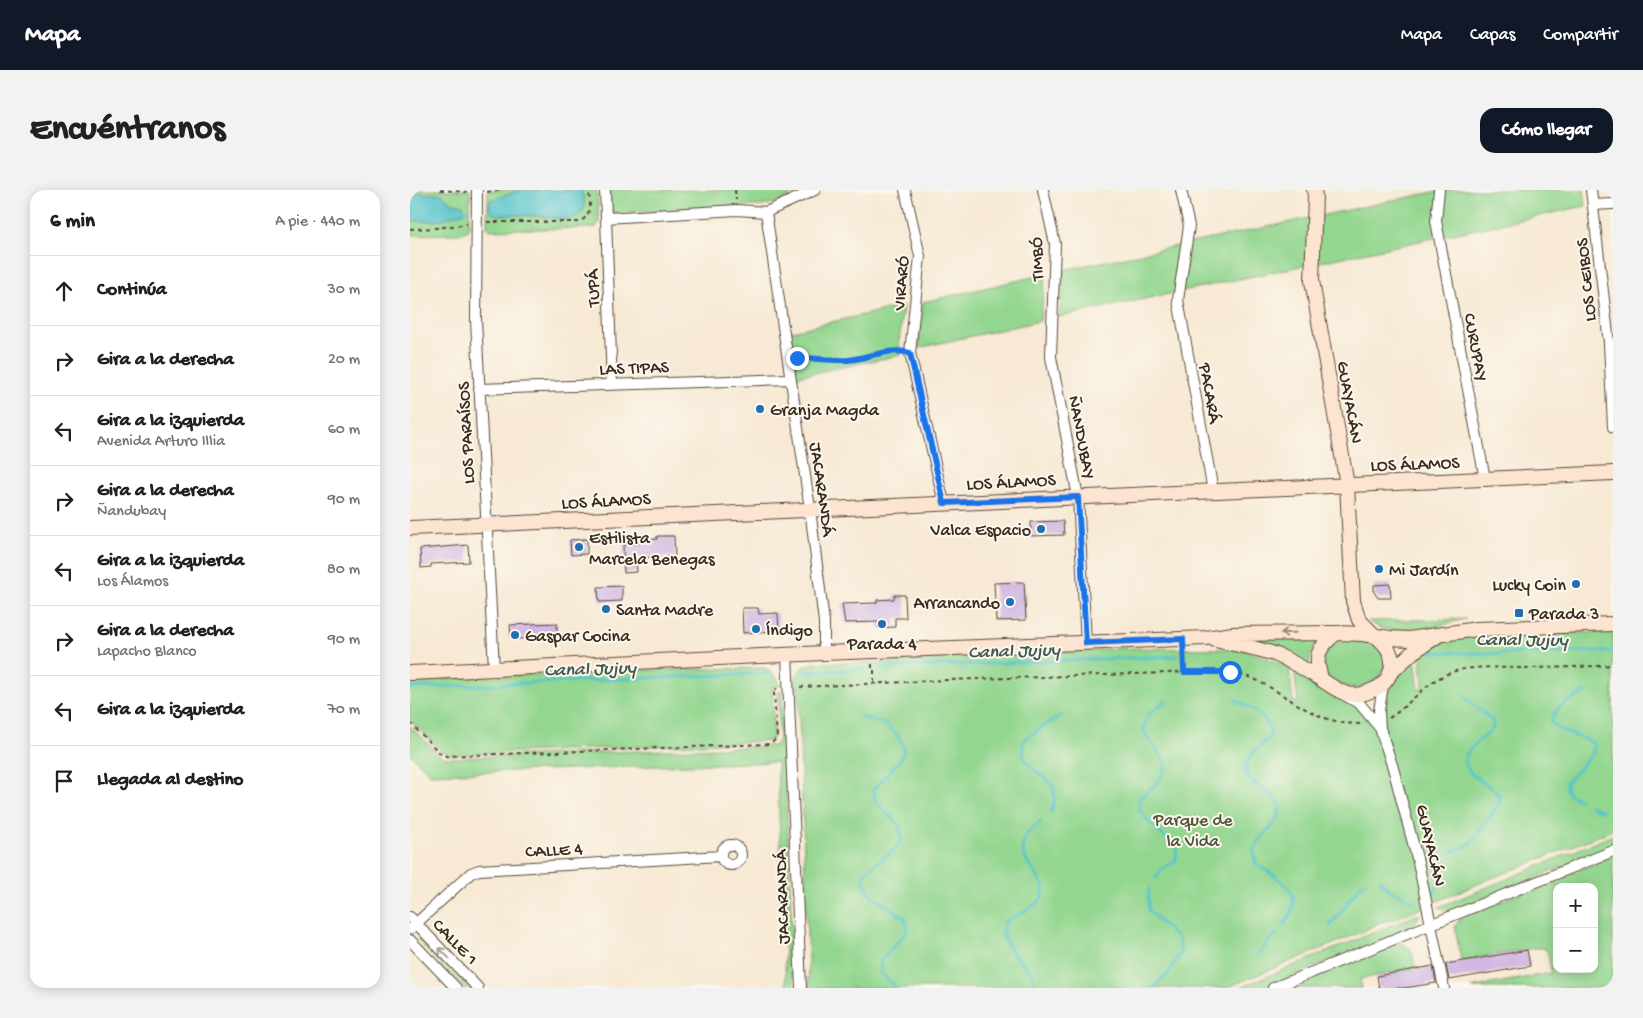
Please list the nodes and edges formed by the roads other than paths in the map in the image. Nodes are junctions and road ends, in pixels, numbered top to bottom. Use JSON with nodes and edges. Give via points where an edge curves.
{"nodes":[{"id":1,"x":605,"y":190,"type":"edge"},
{"id":2,"x":815,"y":190,"type":"edge"},
{"id":3,"x":905,"y":190,"type":"edge"},
{"id":4,"x":1042,"y":190,"type":"edge"},
{"id":5,"x":1181,"y":190,"type":"edge"},
{"id":6,"x":1314,"y":190,"type":"edge"},
{"id":7,"x":1439,"y":190,"type":"edge"},
{"id":8,"x":1591,"y":190,"type":"edge"},
{"id":9,"x":477,"y":193,"type":"edge"},
{"id":10,"x":1613,"y":204,"type":"edge"},
{"id":11,"x":1593,"y":205,"type":"junction"},
{"id":12,"x":766,"y":212,"type":"junction"},
{"id":13,"x":606,"y":218,"type":"junction"},
{"id":14,"x":1053,"y":298,"type":"joint"},
{"id":15,"x":1611,"y":343,"type":"edge"},
{"id":16,"x":790,"y":379,"type":"junction"},
{"id":17,"x":612,"y":384,"type":"junction"},
{"id":18,"x":480,"y":389,"type":"junction"},
{"id":19,"x":1613,"y":427,"type":"edge"},
{"id":20,"x":1613,"y":473,"type":"edge"},
{"id":21,"x":1486,"y":479,"type":"junction"},
{"id":22,"x":1347,"y":484,"type":"junction"},
{"id":23,"x":1212,"y":491,"type":"junction"},
{"id":24,"x":1078,"y":497,"type":"junction"},
{"id":25,"x":944,"y":503,"type":"junction"},
{"id":26,"x":810,"y":509,"type":"junction"},
{"id":27,"x":486,"y":524,"type":"junction"},
{"id":28,"x":410,"y":528,"type":"edge"},
{"id":29,"x":1353,"y":601,"type":"junction"},
{"id":30,"x":1613,"y":624,"type":"edge"},
{"id":31,"x":1337,"y":633,"type":"junction"},
{"id":32,"x":1441,"y":635,"type":"junction"},
{"id":33,"x":1375,"y":636,"type":"junction"},
{"id":34,"x":1206,"y":638,"type":"junction"},
{"id":35,"x":1086,"y":643,"type":"junction"},
{"id":36,"x":824,"y":653,"type":"junction"},
{"id":37,"x":787,"y":654,"type":"junction"},
{"id":38,"x":494,"y":669,"type":"junction"},
{"id":39,"x":410,"y":673,"type":"edge"},
{"id":40,"x":1387,"y":679,"type":"junction"},
{"id":41,"x":1322,"y":680,"type":"junction"},
{"id":42,"x":1339,"y":692,"type":"junction"},
{"id":43,"x":1380,"y":728,"type":"junction"},
{"id":44,"x":1613,"y":851,"type":"edge"},
{"id":45,"x":721,"y":856,"type":"dead end"},
{"id":46,"x":412,"y":923,"type":"edge"},
{"id":47,"x":1430,"y":924,"type":"junction"},
{"id":48,"x":410,"y":940,"type":"edge"},
{"id":49,"x":456,"y":988,"type":"edge"},
{"id":50,"x":478,"y":988,"type":"edge"},
{"id":51,"x":801,"y":988,"type":"edge"},
{"id":52,"x":1273,"y":988,"type":"edge"},
{"id":53,"x":1444,"y":988,"type":"edge"}],
"edges":[{"from":1,"to":13,"type":"street","name":"TUPÁ"},
{"from":2,"to":12,"type":"street"},
{"from":3,"to":25,"type":"street","name":"VIRARÓ","via":[[920,256],[910,353]]},
{"from":4,"to":14,"type":"street","name":"TIMBÓ","via":[[1055,244]]},
{"from":5,"to":23,"type":"street","name":"PACARÁ","via":[[1189,226],[1178,300]]},
{"from":6,"to":22,"type":"street","name":"GUAYACÁN","via":[[1312,281]]},
{"from":7,"to":21,"type":"street","name":"CURUPAY","via":[[1436,221]]},
{"from":8,"to":11,"type":"street","name":"LOS CEIBOS"},
{"from":9,"to":18,"type":"street","name":"LOS PARAÍSOS","via":[[476,320]]},
{"from":10,"to":11,"type":"street"},
{"from":11,"to":15,"type":"street","name":"LOS CEIBOS"},
{"from":12,"to":13,"type":"street","via":[[737,210]]},
{"from":12,"to":16,"type":"street","name":"JACARANDÁ"},
{"from":13,"to":17,"type":"street","name":"TUPÁ"},
{"from":14,"to":24,"type":"street","name":"ÑANDUBAY","via":[[1051,357]]},
{"from":15,"to":19,"type":"street","name":"LOS CEIBOS"},
{"from":16,"to":17,"type":"street","name":"LAS TIPAS"},
{"from":16,"to":26,"type":"street","name":"JACARANDÁ"},
{"from":17,"to":18,"type":"street","name":"LAS TIPAS"},
{"from":18,"to":27,"type":"street","name":"LOS PARAÍSOS"},
{"from":20,"to":21,"type":"street","name":"LOS ÁLAMOS"},
{"from":21,"to":22,"type":"street","name":"LOS ÁLAMOS"},
{"from":22,"to":23,"type":"street","name":"LOS ÁLAMOS"},
{"from":22,"to":29,"type":"street","name":"GUAYACÁN"},
{"from":23,"to":24,"type":"street","name":"LOS ÁLAMOS"},
{"from":24,"to":25,"type":"street","name":"LOS ÁLAMOS"},
{"from":24,"to":35,"type":"street","name":"ÑANDUBAY"},
{"from":25,"to":26,"type":"street","name":"LOS ÁLAMOS"},
{"from":26,"to":27,"type":"street","name":"LOS ÁLAMOS"},
{"from":26,"to":36,"type":"street","name":"JACARANDÁ","via":[[824,622]]},
{"from":27,"to":28,"type":"street","name":"LOS ÁLAMOS"},
{"from":27,"to":38,"type":"street","name":"LOS PARAÍSOS"},
{"from":29,"to":31,"type":"street","name":"GUAYACÁN","via":[[1348,619]]},
{"from":29,"to":33,"type":"street","name":"GUAYACÁN","via":[[1359,620]]},
{"from":30,"to":32,"type":"street","via":[[1477,629]]},
{"from":31,"to":33,"type":"street"},
{"from":31,"to":34,"type":"street","one_way":true,"via":[[1233,634]]},
{"from":31,"to":41,"type":"street","via":[[1318,655]]},
{"from":32,"to":33,"type":"street","via":[[1409,639]]},
{"from":32,"to":40,"type":"street","via":[[1413,652]]},
{"from":33,"to":40,"type":"street","via":[[1389,649],[1392,657]]},
{"from":34,"to":35,"type":"street"},
{"from":34,"to":41,"type":"street","via":[[1265,650]]},
{"from":35,"to":36,"type":"street"},
{"from":36,"to":37,"type":"street"},
{"from":37,"to":38,"type":"street"},
{"from":37,"to":51,"type":"street","name":"JACARANDÁ"},
{"from":38,"to":39,"type":"street"},
{"from":40,"to":42,"type":"street","via":[[1367,693]]},
{"from":40,"to":43,"type":"street","name":"GUAYACÁN","via":[[1379,711]]},
{"from":41,"to":42,"type":"street"},
{"from":42,"to":43,"type":"street","name":"GUAYACÁN","via":[[1359,703]]},
{"from":43,"to":47,"type":"street","name":"GUAYACÁN","via":[[1406,814]]},
{"from":44,"to":47,"type":"street"},
{"from":45,"to":46,"type":"street","name":"CALLE 4","via":[[479,870],[471,873]]},
{"from":50,"to":46,"type":"street","name":"CALLE 1","one_way":true},
{"from":47,"to":52,"type":"street"},
{"from":47,"to":53,"type":"street","name":"GUAYACÁN"},
{"from":48,"to":49,"type":"street","name":"CALLE 1"}]}
